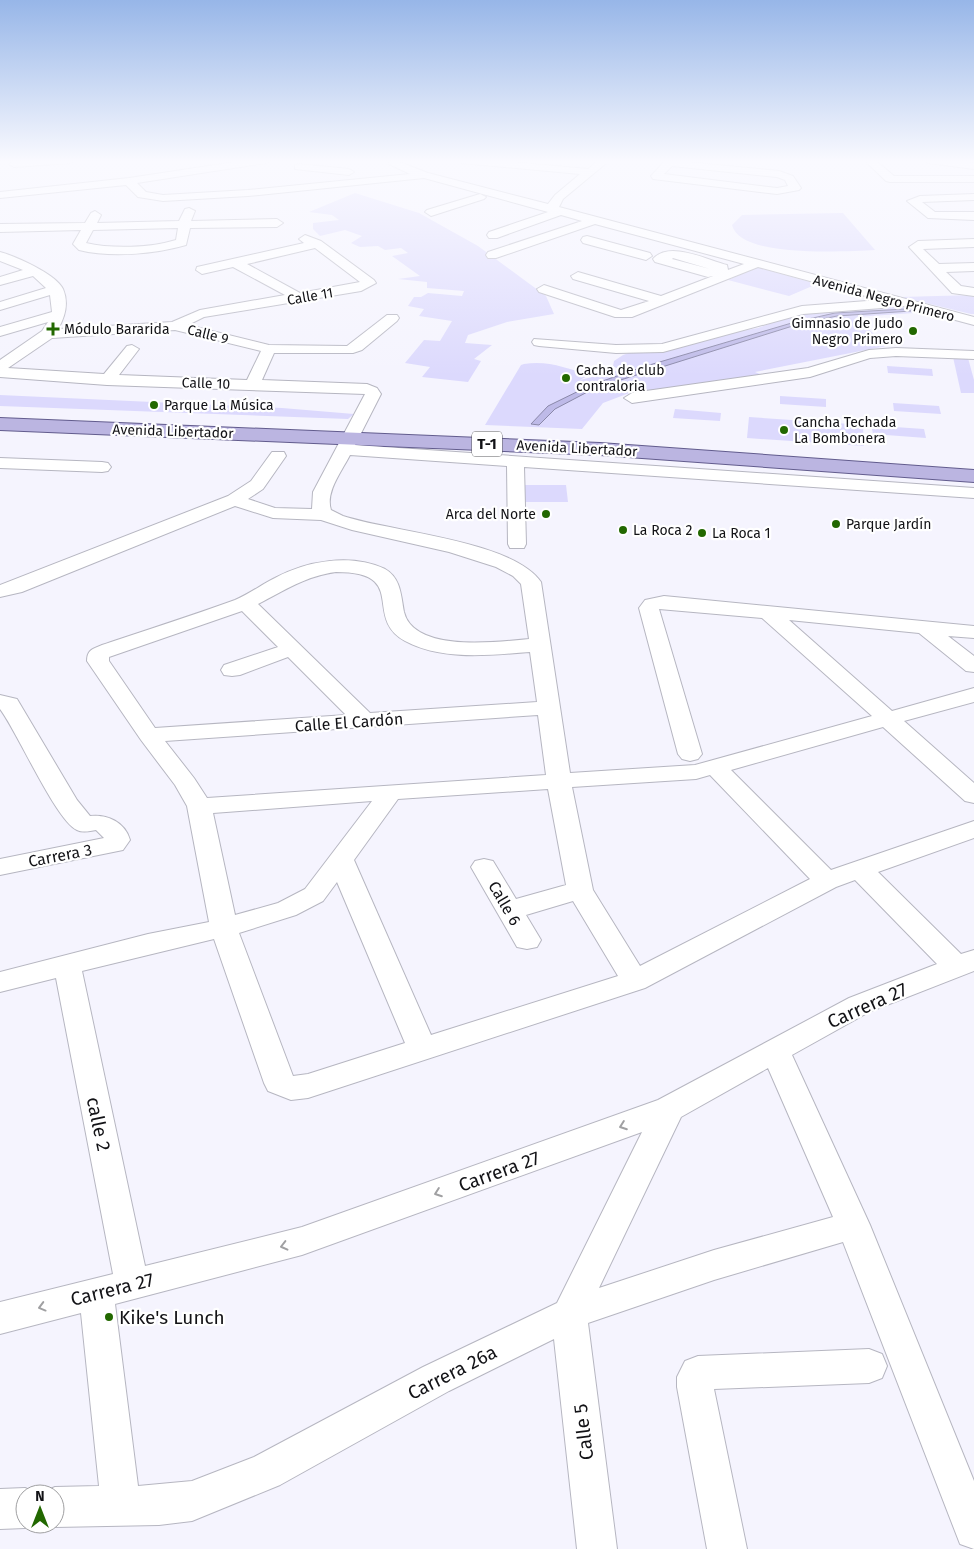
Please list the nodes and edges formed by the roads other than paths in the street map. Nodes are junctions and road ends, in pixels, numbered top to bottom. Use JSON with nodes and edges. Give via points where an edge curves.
{"nodes":[{"id":1,"x":86,"y":232,"type":"edge"},
{"id":2,"x":183,"y":232,"type":"edge"},
{"id":3,"x":500,"y":232,"type":"edge"},
{"id":4,"x":559,"y":232,"type":"edge"},
{"id":5,"x":639,"y":232,"type":"edge"},
{"id":6,"x":493,"y":235,"type":"dead end"},
{"id":7,"x":601,"y":235,"type":"dead end"},
{"id":8,"x":655,"y":237,"type":"junction"},
{"id":9,"x":974,"y":239,"type":"edge"},
{"id":10,"x":587,"y":240,"type":"dead end"},
{"id":11,"x":974,"y":243,"type":"edge"},
{"id":12,"x":635,"y":244,"type":"junction"},
{"id":13,"x":918,"y":245,"type":"junction"},
{"id":14,"x":620,"y":249,"type":"junction"},
{"id":15,"x":664,"y":252,"type":"dead end"},
{"id":16,"x":712,"y":252,"type":"junction"},
{"id":17,"x":492,"y":255,"type":"dead end"},
{"id":18,"x":646,"y":256,"type":"dead end"},
{"id":19,"x":2,"y":258,"type":"edge"},
{"id":20,"x":691,"y":260,"type":"junction"},
{"id":21,"x":234,"y":262,"type":"junction"},
{"id":22,"x":676,"y":264,"type":"junction"},
{"id":23,"x":755,"y":264,"type":"junction"},
{"id":24,"x":974,"y":267,"type":"edge"},
{"id":25,"x":934,"y":268,"type":"junction"},
{"id":26,"x":202,"y":270,"type":"dead end"},
{"id":27,"x":35,"y":271,"type":"junction"},
{"id":28,"x":578,"y":276,"type":"dead end"},
{"id":29,"x":0,"y":282,"type":"edge"},
{"id":30,"x":56,"y":289,"type":"junction"},
{"id":31,"x":544,"y":289,"type":"dead end"},
{"id":32,"x":969,"y":292,"type":"edge"},
{"id":33,"x":300,"y":298,"type":"junction"},
{"id":34,"x":664,"y":301,"type":"junction"},
{"id":35,"x":906,"y":303,"type":"junction"},
{"id":36,"x":0,"y":306,"type":"edge"},
{"id":37,"x":60,"y":314,"type":"junction"},
{"id":38,"x":392,"y":318,"type":"dead end"},
{"id":39,"x":974,"y":321,"type":"edge"},
{"id":40,"x":175,"y":326,"type":"junction"},
{"id":41,"x":0,"y":332,"type":"edge"},
{"id":42,"x":48,"y":334,"type":"junction"},
{"id":43,"x":538,"y":342,"type":"dead end"},
{"id":44,"x":132,"y":349,"type":"dead end"},
{"id":45,"x":269,"y":349,"type":"junction"},
{"id":46,"x":974,"y":355,"type":"edge"},
{"id":47,"x":0,"y":367,"type":"edge"},
{"id":48,"x":0,"y":372,"type":"edge"},
{"id":49,"x":107,"y":380,"type":"junction"},
{"id":50,"x":253,"y":384,"type":"junction"},
{"id":51,"x":632,"y":398,"type":"dead end"},
{"id":52,"x":0,"y":413,"type":"edge"},
{"id":53,"x":0,"y":424,"type":"edge"},
{"id":54,"x":349,"y":438,"type":"junction"},
{"id":55,"x":278,"y":456,"type":"dead end"},
{"id":56,"x":515,"y":462,"type":"junction"},
{"id":57,"x":664,"y":462,"type":"junction"},
{"id":58,"x":0,"y":463,"type":"edge"},
{"id":59,"x":974,"y":464,"type":"edge"},
{"id":60,"x":102,"y":467,"type":"dead end"},
{"id":61,"x":782,"y":471,"type":"junction"},
{"id":62,"x":974,"y":476,"type":"edge"},
{"id":63,"x":974,"y":494,"type":"edge"},
{"id":64,"x":234,"y":500,"type":"junction"},
{"id":65,"x":326,"y":515,"type":"junction"},
{"id":66,"x":517,"y":544,"type":"dead end"},
{"id":67,"x":0,"y":592,"type":"edge"},
{"id":68,"x":245,"y":603,"type":"junction"},
{"id":69,"x":768,"y":612,"type":"junction"},
{"id":70,"x":924,"y":626,"type":"junction"},
{"id":71,"x":974,"y":632,"type":"edge"},
{"id":72,"x":539,"y":645,"type":"junction"},
{"id":73,"x":292,"y":649,"type":"junction"},
{"id":74,"x":974,"y":666,"type":"edge"},
{"id":75,"x":232,"y":670,"type":"dead end"},
{"id":76,"x":974,"y":695,"type":"edge"},
{"id":77,"x":0,"y":702,"type":"edge"},
{"id":78,"x":549,"y":708,"type":"junction"},
{"id":79,"x":888,"y":720,"type":"junction"},
{"id":80,"x":365,"y":721,"type":"junction"},
{"id":81,"x":149,"y":735,"type":"junction"},
{"id":82,"x":690,"y":754,"type":"dead end"},
{"id":83,"x":716,"y":768,"type":"junction"},
{"id":84,"x":559,"y":782,"type":"junction"},
{"id":85,"x":391,"y":792,"type":"junction"},
{"id":86,"x":974,"y":796,"type":"edge"},
{"id":87,"x":199,"y":806,"type":"junction"},
{"id":88,"x":974,"y":829,"type":"edge"},
{"id":89,"x":341,"y":860,"type":"junction"},
{"id":90,"x":484,"y":866,"type":"dead end"},
{"id":91,"x":0,"y":867,"type":"edge"},
{"id":92,"x":859,"y":870,"type":"junction"},
{"id":93,"x":827,"y":881,"type":"junction"},
{"id":94,"x":580,"y":890,"type":"junction"},
{"id":95,"x":508,"y":911,"type":"junction"},
{"id":96,"x":224,"y":928,"type":"junction"},
{"id":97,"x":527,"y":940,"type":"dead end"},
{"id":98,"x":965,"y":963,"type":"edge"},
{"id":99,"x":66,"y":965,"type":"junction"},
{"id":100,"x":636,"y":981,"type":"junction"},
{"id":101,"x":0,"y":982,"type":"edge"},
{"id":102,"x":424,"y":1050,"type":"junction"},
{"id":103,"x":775,"y":1050,"type":"junction"},
{"id":104,"x":669,"y":1109,"type":"junction"},
{"id":105,"x":853,"y":1225,"type":"junction"},
{"id":106,"x":132,"y":1284,"type":"junction"},
{"id":107,"x":96,"y":1293,"type":"junction"},
{"id":108,"x":569,"y":1314,"type":"junction"},
{"id":109,"x":0,"y":1318,"type":"edge"},
{"id":110,"x":869,"y":1366,"type":"dead end"},
{"id":111,"x":121,"y":1505,"type":"junction"},
{"id":112,"x":65,"y":1507,"type":"edge"},
{"id":113,"x":15,"y":1508,"type":"edge"},
{"id":114,"x":0,"y":1509,"type":"edge"},
{"id":115,"x":974,"y":1530,"type":"edge"},
{"id":116,"x":597,"y":1549,"type":"edge"},
{"id":117,"x":726,"y":1549,"type":"edge"}],
"edges":[{"from":1,"to":2,"type":"street","via":[[79,244],[93,248],[177,244],[182,242]]},
{"from":3,"to":6,"type":"street"},
{"from":4,"to":17,"type":"street"},
{"from":5,"to":8,"type":"street","name":"Avenida Negro Primero"},
{"from":7,"to":12,"type":"street"},
{"from":8,"to":12,"type":"street"},
{"from":8,"to":16,"type":"street","name":"Avenida Negro Primero"},
{"from":9,"to":13,"type":"street","via":[[929,241]]},
{"from":10,"to":14,"type":"street"},
{"from":11,"to":13,"type":"street"},
{"from":12,"to":14,"type":"street"},
{"from":12,"to":15,"type":"street"},
{"from":13,"to":25,"type":"street","via":[[915,247]]},
{"from":14,"to":18,"type":"street"},
{"from":16,"to":20,"type":"street"},
{"from":16,"to":23,"type":"street","name":"Avenida Negro Primero"},
{"from":19,"to":27,"type":"street"},
{"from":20,"to":22,"type":"street"},
{"from":20,"to":22,"type":"street","via":[[673,254],[659,258]]},
{"from":20,"to":22,"type":"street","via":[[722,270],[708,273]]},
{"from":21,"to":26,"type":"street"},
{"from":21,"to":33,"type":"street"},
{"from":21,"to":33,"type":"street","name":"Calle 11","via":[[311,241],[369,283]]},
{"from":23,"to":34,"type":"street"},
{"from":23,"to":35,"type":"street","name":"Avenida Negro Primero"},
{"from":24,"to":25,"type":"street"},
{"from":25,"to":32,"type":"street","via":[[956,290]]},
{"from":27,"to":29,"type":"street"},
{"from":27,"to":30,"type":"street"},
{"from":28,"to":34,"type":"street"},
{"from":30,"to":36,"type":"street"},
{"from":30,"to":37,"type":"street"},
{"from":31,"to":34,"type":"street","via":[[620,314]]},
{"from":33,"to":40,"type":"street","name":"Calle 11","via":[[200,314]]},
{"from":35,"to":39,"type":"street","name":"Avenida Negro Primero"},
{"from":35,"to":43,"type":"street","via":[[802,310],[646,350],[620,351]]},
{"from":37,"to":41,"type":"street"},
{"from":37,"to":42,"type":"street"},
{"from":38,"to":45,"type":"street","name":"Calle 9","via":[[357,347],[348,350]]},
{"from":40,"to":42,"type":"street","name":"Calle 9"},
{"from":40,"to":45,"type":"street","name":"Calle 9"},
{"from":42,"to":47,"type":"street"},
{"from":44,"to":49,"type":"street"},
{"from":45,"to":50,"type":"street"},
{"from":46,"to":51,"type":"street","via":[[869,354],[810,372]]},
{"from":48,"to":49,"type":"street","name":"Calle 10"},
{"from":49,"to":50,"type":"street","name":"Calle 10"},
{"from":50,"to":54,"type":"street","name":"Calle 10","via":[[372,391]]},
{"from":52,"to":54,"type":"main road","name":"Avenida Libertador","number":"T-1"},
{"from":53,"to":54,"type":"main road","name":"Avenida Libertador","number":"T-1"},
{"from":54,"to":56,"type":"street"},
{"from":54,"to":57,"type":"main road","name":"Avenida Libertador","number":"T-1"},
{"from":54,"to":59,"type":"main road","name":"Avenida Libertador","number":"T-1","via":[[597,438]]},
{"from":54,"to":65,"type":"street","via":[[322,492],[320,507]]},
{"from":55,"to":64,"type":"street","via":[[257,485]]},
{"from":56,"to":57,"type":"street"},
{"from":56,"to":66,"type":"street"},
{"from":57,"to":61,"type":"main road","name":"Avenida Libertador","number":"T-1"},
{"from":58,"to":60,"type":"street"},
{"from":61,"to":62,"type":"main road","name":"Avenida Libertador","number":"T-1"},
{"from":61,"to":63,"type":"street"},
{"from":64,"to":65,"type":"street","via":[[274,513]]},
{"from":64,"to":67,"type":"street"},
{"from":65,"to":72,"type":"street","via":[[350,524],[490,558],[516,568],[531,582]]},
{"from":68,"to":72,"type":"street","via":[[301,573],[346,566],[383,576],[390,585],[400,626],[412,636],[454,649]]},
{"from":68,"to":73,"type":"street"},
{"from":68,"to":81,"type":"street","via":[[98,654],[98,661]]},
{"from":69,"to":70,"type":"street"},
{"from":69,"to":79,"type":"street"},
{"from":69,"to":82,"type":"street","via":[[664,602],[652,604],[649,608]]},
{"from":70,"to":71,"type":"street"},
{"from":70,"to":74,"type":"street"},
{"from":72,"to":78,"type":"street"},
{"from":73,"to":75,"type":"street"},
{"from":73,"to":80,"type":"street"},
{"from":76,"to":79,"type":"street"},
{"from":77,"to":91,"type":"street","name":"Carrera 3","via":[[9,704],[79,820],[84,824],[102,822],[117,840],[114,844]]},
{"from":78,"to":80,"type":"street","name":"Calle El Cardón"},
{"from":78,"to":84,"type":"street"},
{"from":79,"to":83,"type":"street"},
{"from":79,"to":86,"type":"street"},
{"from":80,"to":81,"type":"street","name":"Calle El Cardón"},
{"from":81,"to":87,"type":"street","via":[[186,783]]},
{"from":83,"to":84,"type":"street"},
{"from":83,"to":93,"type":"street"},
{"from":84,"to":85,"type":"street"},
{"from":84,"to":94,"type":"street"},
{"from":85,"to":87,"type":"street"},
{"from":85,"to":89,"type":"street"},
{"from":87,"to":96,"type":"street"},
{"from":88,"to":92,"type":"street"},
{"from":89,"to":96,"type":"street","via":[[314,895],[287,908]]},
{"from":89,"to":102,"type":"street"},
{"from":90,"to":95,"type":"street","name":"Calle 6"},
{"from":92,"to":93,"type":"street"},
{"from":92,"to":98,"type":"street"},
{"from":93,"to":100,"type":"street"},
{"from":94,"to":95,"type":"street"},
{"from":94,"to":100,"type":"street"},
{"from":95,"to":97,"type":"street","name":"Calle 6"},
{"from":96,"to":99,"type":"street"},
{"from":96,"to":102,"type":"street","via":[[279,1083],[290,1088],[308,1086]]},
{"from":98,"to":103,"type":"street","name":"Carrera 27","via":[[859,1005]]},
{"from":99,"to":101,"type":"street"},
{"from":99,"to":106,"type":"street","name":"calle 2"},
{"from":100,"to":102,"type":"street"},
{"from":103,"to":104,"type":"street","name":"Carrera 27"},
{"from":103,"to":105,"type":"street"},
{"from":104,"to":106,"type":"street","name":"Carrera 27","one_way":true,"via":[[302,1241]]},
{"from":104,"to":108,"type":"street"},
{"from":105,"to":108,"type":"street","name":"Carrera 26a","via":[[714,1265]]},
{"from":105,"to":115,"type":"street"},
{"from":106,"to":107,"type":"street","name":"Carrera 27"},
{"from":107,"to":109,"type":"street","name":"Carrera 27","one_way":true},
{"from":107,"to":111,"type":"street"},
{"from":108,"to":111,"type":"street","name":"Carrera 26a","via":[[436,1379],[266,1472],[192,1501]]},
{"from":108,"to":116,"type":"street","name":"Calle 5"},
{"from":110,"to":117,"type":"street","via":[[698,1373],[695,1387]]},
{"from":111,"to":112,"type":"street","name":"Carrera 26a"},
{"from":113,"to":114,"type":"street"}]}
